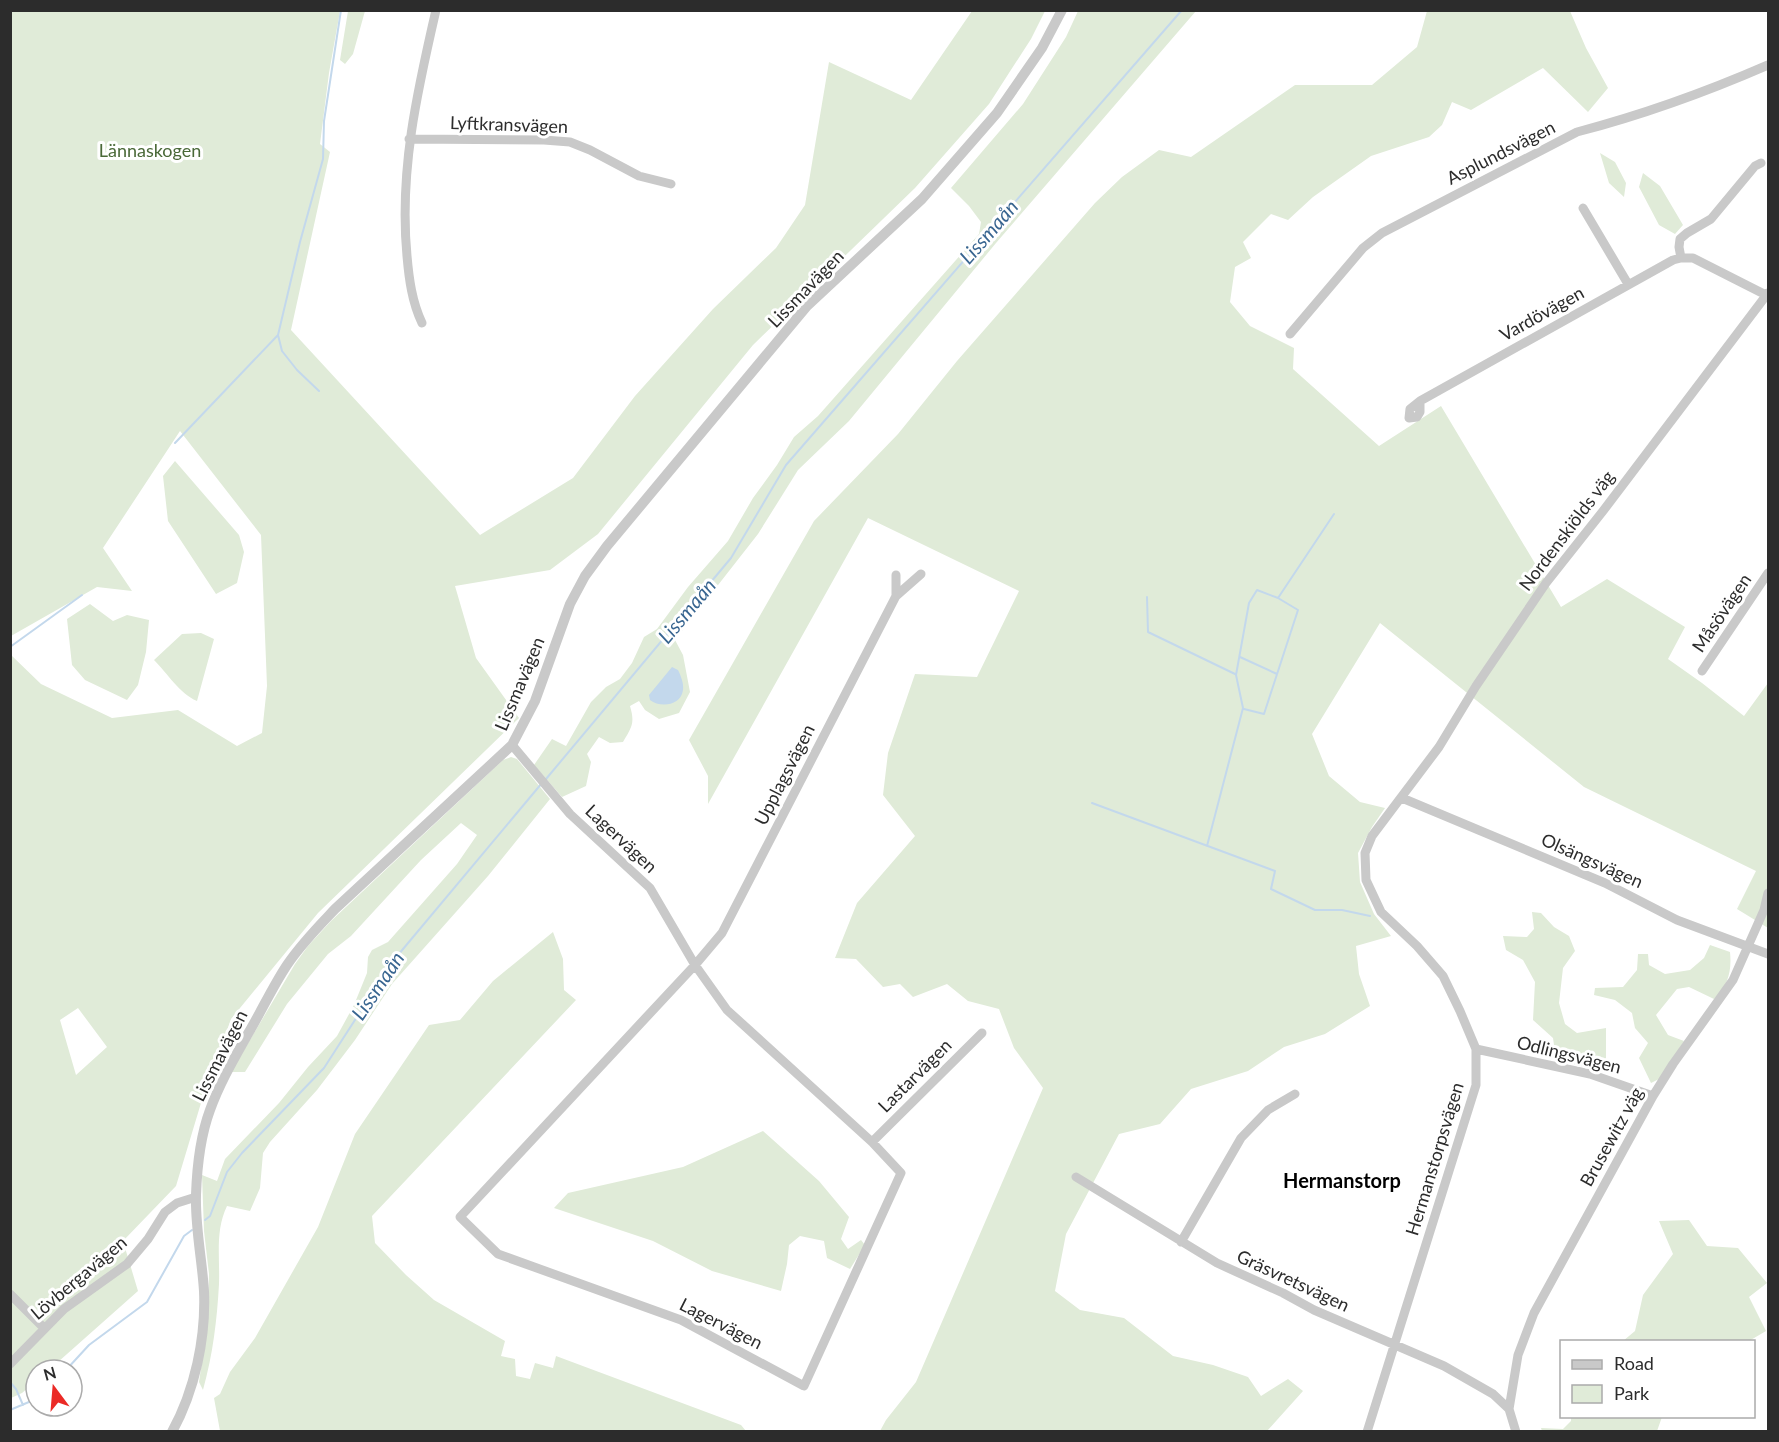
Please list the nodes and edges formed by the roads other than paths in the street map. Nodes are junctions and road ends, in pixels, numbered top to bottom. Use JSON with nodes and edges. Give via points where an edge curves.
{"nodes":[{"id":1,"x":435,"y":10,"type":"edge"},
{"id":2,"x":1062,"y":10,"type":"edge"},
{"id":3,"x":1768,"y":65,"type":"edge"},
{"id":4,"x":409,"y":139,"type":"junction"},
{"id":5,"x":1761,"y":163,"type":"dead end"},
{"id":6,"x":671,"y":184,"type":"dead end"},
{"id":7,"x":1583,"y":208,"type":"dead end"},
{"id":8,"x":1681,"y":258,"type":"junction"},
{"id":9,"x":1628,"y":284,"type":"junction"},
{"id":10,"x":1768,"y":295,"type":"edge"},
{"id":11,"x":422,"y":323,"type":"dead end"},
{"id":12,"x":1290,"y":334,"type":"dead end"},
{"id":13,"x":1420,"y":401,"type":"dead end"},
{"id":14,"x":921,"y":574,"type":"dead end"},
{"id":15,"x":896,"y":575,"type":"dead end"},
{"id":16,"x":1767,"y":580,"type":"edge"},
{"id":17,"x":896,"y":596,"type":"junction"},
{"id":18,"x":1702,"y":671,"type":"dead end"},
{"id":19,"x":512,"y":745,"type":"junction"},
{"id":20,"x":1402,"y":798,"type":"junction"},
{"id":21,"x":1768,"y":893,"type":"edge"},
{"id":22,"x":1748,"y":947,"type":"junction"},
{"id":23,"x":1768,"y":954,"type":"edge"},
{"id":24,"x":696,"y":965,"type":"junction"},
{"id":25,"x":982,"y":1033,"type":"dead end"},
{"id":26,"x":1476,"y":1049,"type":"junction"},
{"id":27,"x":1295,"y":1094,"type":"dead end"},
{"id":28,"x":1653,"y":1096,"type":"junction"},
{"id":29,"x":872,"y":1142,"type":"junction"},
{"id":30,"x":1076,"y":1177,"type":"dead end"},
{"id":31,"x":196,"y":1197,"type":"junction"},
{"id":32,"x":1181,"y":1242,"type":"junction"},
{"id":33,"x":10,"y":1294,"type":"edge"},
{"id":34,"x":44,"y":1328,"type":"junction"},
{"id":35,"x":1395,"y":1344,"type":"junction"},
{"id":36,"x":10,"y":1364,"type":"edge"},
{"id":37,"x":1509,"y":1409,"type":"junction"},
{"id":38,"x":172,"y":1431,"type":"edge"},
{"id":39,"x":1367,"y":1431,"type":"edge"},
{"id":40,"x":1516,"y":1431,"type":"edge"}],
"edges":[{"from":1,"to":4,"type":"street"},
{"from":2,"to":19,"type":"street","name":"Lissmavägen","via":[[1042,48],[997,113],[922,199],[807,306],[607,546],[570,604],[535,701]]},
{"from":3,"to":12,"type":"street","name":"Asplundsvägen","via":[[1712,89],[1577,132],[1382,234],[1363,248]]},
{"from":4,"to":6,"type":"street","name":"Lyftkransvägen","via":[[570,142],[639,176]]},
{"from":4,"to":11,"type":"street","via":[[405,227],[408,268]]},
{"from":5,"to":8,"type":"street","via":[[1711,219],[1680,239]]},
{"from":7,"to":9,"type":"street"},
{"from":8,"to":9,"type":"street","name":"Vardövägen"},
{"from":8,"to":10,"type":"street","via":[[1693,258]]},
{"from":9,"to":13,"type":"street","name":"Vardövägen"},
{"from":10,"to":20,"type":"street","name":"Nordenskiölds väg","via":[[1546,583]]},
{"from":14,"to":17,"type":"street"},
{"from":15,"to":17,"type":"street"},
{"from":16,"to":18,"type":"street","name":"Måsövägen"},
{"from":17,"to":24,"type":"street","name":"Upplagsvägen","via":[[722,933]]},
{"from":19,"to":24,"type":"street","name":"Lagervägen","via":[[570,814],[650,888]]},
{"from":19,"to":31,"type":"street","name":"Lissmavägen","via":[[334,909],[287,965],[227,1071],[210,1110],[200,1149]]},
{"from":20,"to":22,"type":"street","name":"Olsängsvägen","via":[[1605,883],[1677,920]]},
{"from":20,"to":26,"type":"street","name":"Hermanstorpsvägen","via":[[1372,836],[1365,853],[1366,880],[1381,912],[1443,976]]},
{"from":21,"to":22,"type":"street","name":"Brusewitz väg"},
{"from":22,"to":23,"type":"street","name":"Olsängsvägen"},
{"from":22,"to":28,"type":"street","name":"Brusewitz väg","via":[[1732,980]]},
{"from":24,"to":29,"type":"street","name":"Lagervägen","via":[[727,1010]]},
{"from":24,"to":29,"type":"street","name":"Lagervägen","via":[[460,1217],[498,1254],[681,1320],[804,1386],[901,1173]]},
{"from":25,"to":29,"type":"street","name":"Lastarvägen"},
{"from":26,"to":28,"type":"street","name":"Odlingsvägen","via":[[1590,1074]]},
{"from":26,"to":35,"type":"street","name":"Hermanstorpsvägen","via":[[1476,1085]]},
{"from":27,"to":32,"type":"street","via":[[1269,1110],[1241,1138]]},
{"from":28,"to":37,"type":"street","name":"Brusewitz väg","via":[[1534,1314],[1518,1355]]},
{"from":30,"to":32,"type":"street","name":"Gräsvretsvägen"},
{"from":31,"to":34,"type":"street","name":"Lövbergavägen","via":[[165,1212],[127,1264]]},
{"from":31,"to":38,"type":"street","name":"Lissmavägen","via":[[203,1330],[189,1393]]},
{"from":32,"to":35,"type":"street","name":"Gräsvretsvägen","via":[[1314,1310]]},
{"from":33,"to":34,"type":"street"},
{"from":34,"to":36,"type":"street","name":"Lövbergavägen"},
{"from":35,"to":37,"type":"street","via":[[1444,1366],[1493,1394]]},
{"from":35,"to":39,"type":"street","name":"Hermanstorpsvägen"},
{"from":37,"to":40,"type":"street"}]}
